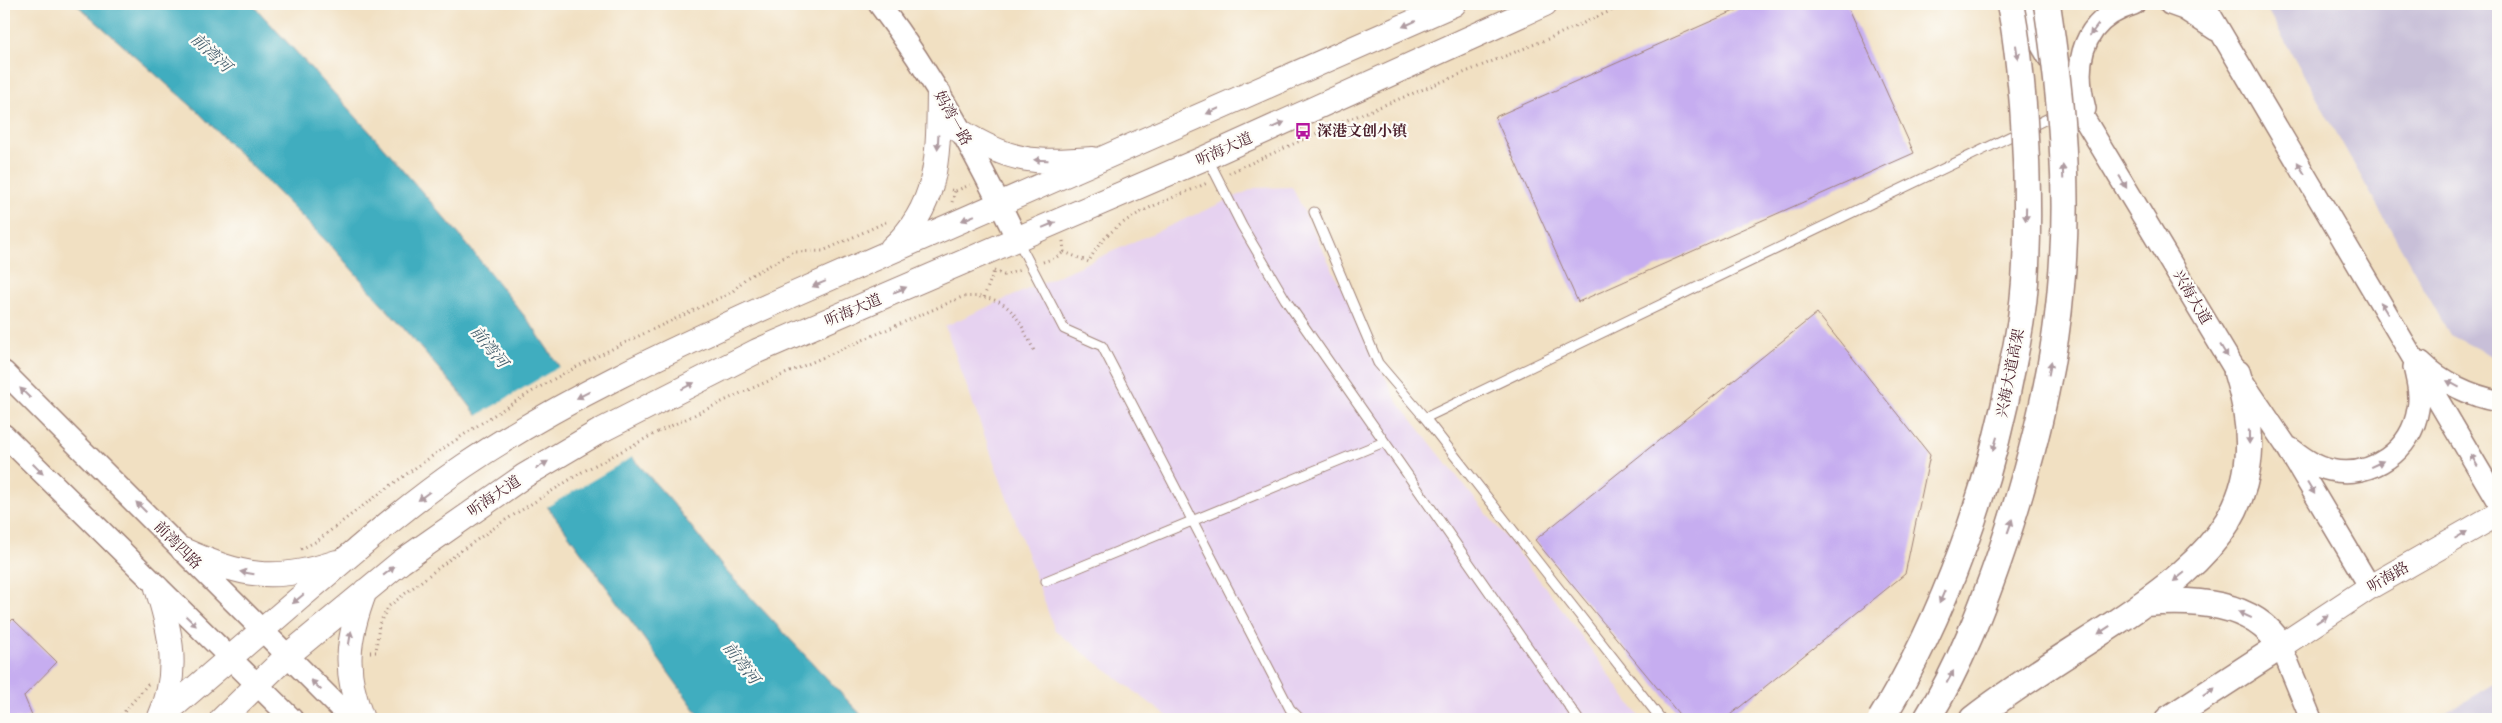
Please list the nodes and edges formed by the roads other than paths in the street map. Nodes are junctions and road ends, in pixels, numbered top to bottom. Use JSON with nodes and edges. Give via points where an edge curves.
{"nodes":[{"id":1,"x":879,"y":4,"type":"edge"},
{"id":2,"x":1454,"y":4,"type":"edge"},
{"id":3,"x":1546,"y":4,"type":"edge"},
{"id":4,"x":2010,"y":4,"type":"edge"},
{"id":5,"x":2018,"y":4,"type":"edge"},
{"id":6,"x":2047,"y":4,"type":"edge"},
{"id":7,"x":2134,"y":4,"type":"edge"},
{"id":8,"x":2170,"y":4,"type":"edge"},
{"id":9,"x":2204,"y":4,"type":"edge"},
{"id":10,"x":2223,"y":35,"type":"junction"},
{"id":11,"x":940,"y":93,"type":"junction"},
{"id":12,"x":2076,"y":105,"type":"junction"},
{"id":13,"x":2088,"y":124,"type":"junction"},
{"id":14,"x":960,"y":131,"type":"junction"},
{"id":15,"x":1208,"y":157,"type":"junction"},
{"id":16,"x":1107,"y":158,"type":"junction"},
{"id":17,"x":1000,"y":204,"type":"junction"},
{"id":18,"x":1314,"y":212,"type":"dead end"},
{"id":19,"x":1017,"y":239,"type":"junction"},
{"id":20,"x":884,"y":254,"type":"junction"},
{"id":21,"x":2409,"y":350,"type":"junction"},
{"id":22,"x":4,"y":372,"type":"edge"},
{"id":23,"x":2237,"y":373,"type":"junction"},
{"id":24,"x":2498,"y":400,"type":"edge"},
{"id":25,"x":1425,"y":418,"type":"junction"},
{"id":26,"x":4,"y":435,"type":"edge"},
{"id":27,"x":1384,"y":442,"type":"junction"},
{"id":28,"x":2285,"y":444,"type":"junction"},
{"id":29,"x":2498,"y":502,"type":"edge"},
{"id":30,"x":2498,"y":514,"type":"edge"},
{"id":31,"x":1192,"y":521,"type":"junction"},
{"id":32,"x":183,"y":550,"type":"junction"},
{"id":33,"x":345,"y":559,"type":"junction"},
{"id":34,"x":1046,"y":581,"type":"dead end"},
{"id":35,"x":2370,"y":587,"type":"junction"},
{"id":36,"x":156,"y":588,"type":"junction"},
{"id":37,"x":366,"y":590,"type":"junction"},
{"id":38,"x":2145,"y":603,"type":"junction"},
{"id":39,"x":262,"y":629,"type":"junction"},
{"id":40,"x":2281,"y":646,"type":"junction"},
{"id":41,"x":287,"y":656,"type":"junction"},
{"id":42,"x":229,"y":658,"type":"junction"},
{"id":43,"x":257,"y":684,"type":"junction"},
{"id":44,"x":159,"y":719,"type":"edge"},
{"id":45,"x":222,"y":719,"type":"edge"},
{"id":46,"x":292,"y":719,"type":"edge"},
{"id":47,"x":351,"y":719,"type":"edge"},
{"id":48,"x":362,"y":719,"type":"edge"},
{"id":49,"x":1300,"y":719,"type":"edge"},
{"id":50,"x":1578,"y":719,"type":"edge"},
{"id":51,"x":1661,"y":719,"type":"edge"},
{"id":52,"x":1881,"y":719,"type":"edge"},
{"id":53,"x":1927,"y":719,"type":"edge"},
{"id":54,"x":1973,"y":719,"type":"edge"},
{"id":55,"x":2169,"y":719,"type":"edge"},
{"id":56,"x":2311,"y":719,"type":"edge"}],
"edges":[{"from":1,"to":11,"type":"street","name":"妈湾一路"},
{"from":2,"to":16,"type":"main road","one_way":true},
{"from":15,"to":3,"type":"main road","name":"听海大道","one_way":true},
{"from":4,"to":52,"type":"main road","name":"兴海大道高架","one_way":true,"bridge":true,"via":[[2025,138],[2025,283],[2017,340],[2003,417],[1982,491],[1923,640]]},
{"from":5,"to":12,"type":"street","name":"兴海大道"},
{"from":53,"to":6,"type":"main road","one_way":true,"bridge":true,"via":[[1960,658],[1990,586],[2037,435],[2054,350],[2065,212],[2058,79]]},
{"from":7,"to":13,"type":"street","one_way":true,"via":[[2110,14],[2099,23],[2083,48],[2079,78]]},
{"from":8,"to":10,"type":"street","via":[[2184,9]]},
{"from":9,"to":10,"type":"street"},
{"from":21,"to":10,"type":"street","one_way":true},
{"from":11,"to":14,"type":"street","name":"妈湾一路"},
{"from":11,"to":20,"type":"main road","one_way":true,"via":[[937,165],[933,184],[915,222],[903,238]]},
{"from":12,"to":13,"type":"street","name":"兴海大道"},
{"from":12,"to":25,"type":"lane"},
{"from":13,"to":23,"type":"street","name":"兴海大道","one_way":true},
{"from":16,"to":14,"type":"main road","one_way":true,"via":[[1022,159],[1002,154]]},
{"from":14,"to":17,"type":"street","name":"妈湾一路"},
{"from":19,"to":15,"type":"main road","name":"听海大道","one_way":true},
{"from":15,"to":27,"type":"lane","via":[[1242,226],[1285,299]]},
{"from":16,"to":17,"type":"main road"},
{"from":17,"to":19,"type":"street","name":"妈湾一路"},
{"from":17,"to":20,"type":"main road","one_way":true},
{"from":18,"to":25,"type":"lane","via":[[1378,363]]},
{"from":19,"to":31,"type":"lane","via":[[1064,329],[1102,346]]},
{"from":37,"to":19,"type":"main road","name":"听海大道","one_way":true,"via":[[486,501],[559,454],[758,352]]},
{"from":20,"to":33,"type":"main road","one_way":true,"via":[[746,316],[540,418],[463,467]]},
{"from":24,"to":21,"type":"street","one_way":true,"via":[[2446,381]]},
{"from":28,"to":21,"type":"street","one_way":true,"via":[[2317,465],[2331,470],[2360,470],[2388,459],[2409,437],[2419,408],[2419,392]]},
{"from":29,"to":21,"type":"street","one_way":true},
{"from":32,"to":22,"type":"street","name":"前湾四路","one_way":true},
{"from":23,"to":28,"type":"street","name":"兴海大道"},
{"from":23,"to":38,"type":"main road","one_way":true,"via":[[2250,434],[2248,464],[2241,493],[2223,529],[2196,564]]},
{"from":25,"to":51,"type":"lane"},
{"from":26,"to":36,"type":"street","one_way":true},
{"from":27,"to":31,"type":"lane"},
{"from":27,"to":50,"type":"lane"},
{"from":28,"to":35,"type":"street","name":"兴海大道","one_way":true},
{"from":35,"to":30,"type":"main road","name":"听海路","one_way":true},
{"from":31,"to":34,"type":"lane"},
{"from":31,"to":49,"type":"lane","via":[[1290,710]]},
{"from":33,"to":32,"type":"main road","one_way":true,"via":[[312,570],[261,576],[215,564]]},
{"from":32,"to":39,"type":"street","name":"前湾四路"},
{"from":33,"to":39,"type":"main road","one_way":true},
{"from":40,"to":35,"type":"main road","name":"听海路","one_way":true},
{"from":36,"to":42,"type":"street","one_way":true},
{"from":36,"to":44,"type":"main road","via":[[172,652],[170,690]]},
{"from":37,"to":41,"type":"main road","name":"听海大道"},
{"from":48,"to":37,"type":"main road","one_way":true,"via":[[351,685],[348,654],[354,619]]},
{"from":40,"to":38,"type":"main road","one_way":true,"via":[[2261,622],[2235,610],[2192,602]]},
{"from":38,"to":54,"type":"main road","one_way":true},
{"from":39,"to":41,"type":"street","name":"前湾四路"},
{"from":39,"to":42,"type":"main road"},
{"from":55,"to":40,"type":"main road","one_way":true},
{"from":40,"to":56,"type":"street"},
{"from":41,"to":43,"type":"main road","name":"听海大道"},
{"from":47,"to":41,"type":"street","name":"前湾四路","one_way":true},
{"from":42,"to":43,"type":"street"},
{"from":42,"to":44,"type":"main road"},
{"from":43,"to":45,"type":"main road","name":"听海大道"},
{"from":43,"to":46,"type":"street"}]}
